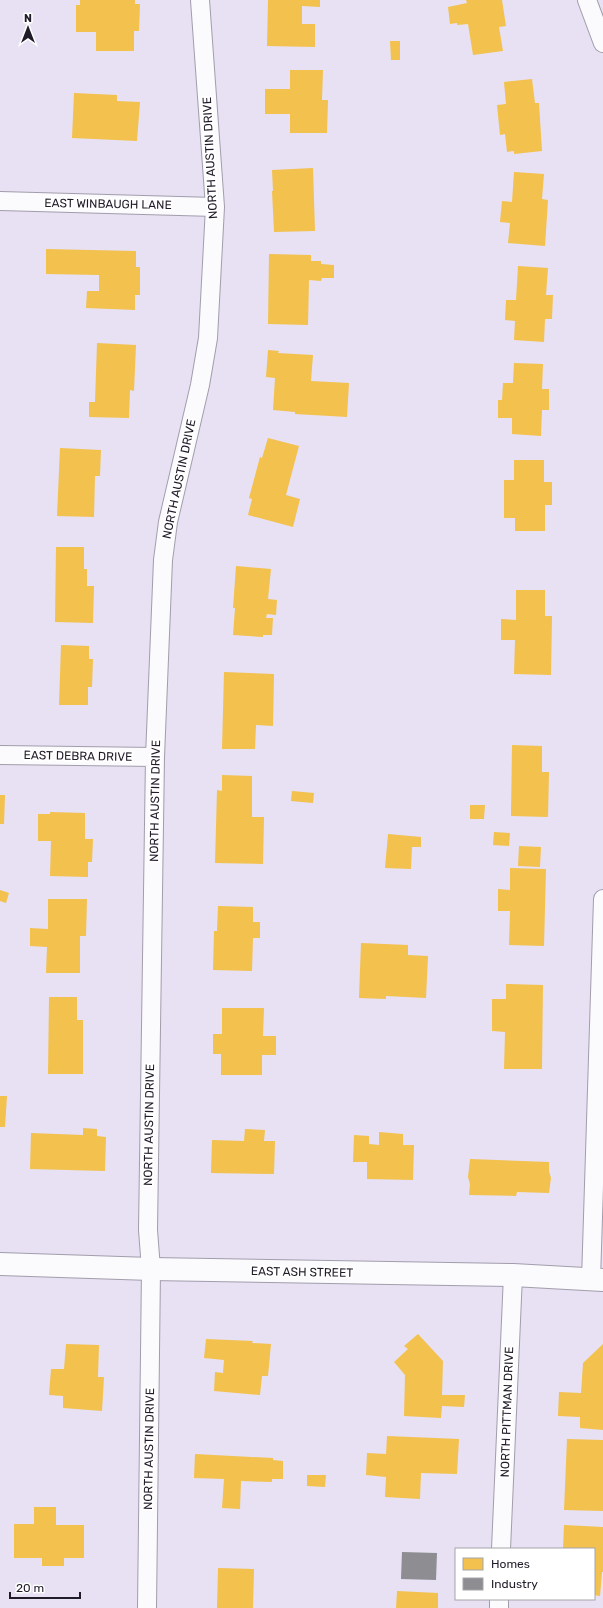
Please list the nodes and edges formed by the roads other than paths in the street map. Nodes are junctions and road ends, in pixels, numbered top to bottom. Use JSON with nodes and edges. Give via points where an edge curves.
{"nodes":[{"id":1,"x":200,"y":0,"type":"edge"},
{"id":2,"x":587,"y":0,"type":"edge"},
{"id":3,"x":603,"y":43,"type":"edge"},
{"id":4,"x":0,"y":201,"type":"edge"},
{"id":5,"x":215,"y":207,"type":"junction"},
{"id":6,"x":0,"y":755,"type":"edge"},
{"id":7,"x":155,"y":757,"type":"junction"},
{"id":8,"x":603,"y":899,"type":"edge"},
{"id":9,"x":0,"y":1264,"type":"edge"},
{"id":10,"x":151,"y":1269,"type":"junction"},
{"id":11,"x":513,"y":1275,"type":"junction"},
{"id":12,"x":597,"y":1280,"type":"edge"},
{"id":13,"x":501,"y":1548,"type":"edge"},
{"id":14,"x":147,"y":1608,"type":"edge"}],
"edges":[{"from":1,"to":5,"type":"street","name":"NORTH AUSTIN DRIVE"},
{"from":2,"to":3,"type":"street"},
{"from":4,"to":5,"type":"street","name":"EAST WINBAUGH LANE"},
{"from":5,"to":7,"type":"street","name":"NORTH AUSTIN DRIVE","via":[[208,338],[200,385],[168,522],[163,560]]},
{"from":6,"to":7,"type":"street","name":"EAST DEBRA DRIVE"},
{"from":7,"to":10,"type":"street","name":"NORTH AUSTIN DRIVE","via":[[148,1230]]},
{"from":8,"to":12,"type":"street"},
{"from":9,"to":10,"type":"street","name":"EAST ASH STREET"},
{"from":10,"to":11,"type":"street","name":"EAST ASH STREET"},
{"from":10,"to":14,"type":"street","name":"NORTH AUSTIN DRIVE"},
{"from":11,"to":12,"type":"street","name":"EAST ASH STREET"},
{"from":11,"to":13,"type":"street","name":"NORTH PITTMAN DRIVE"}]}
